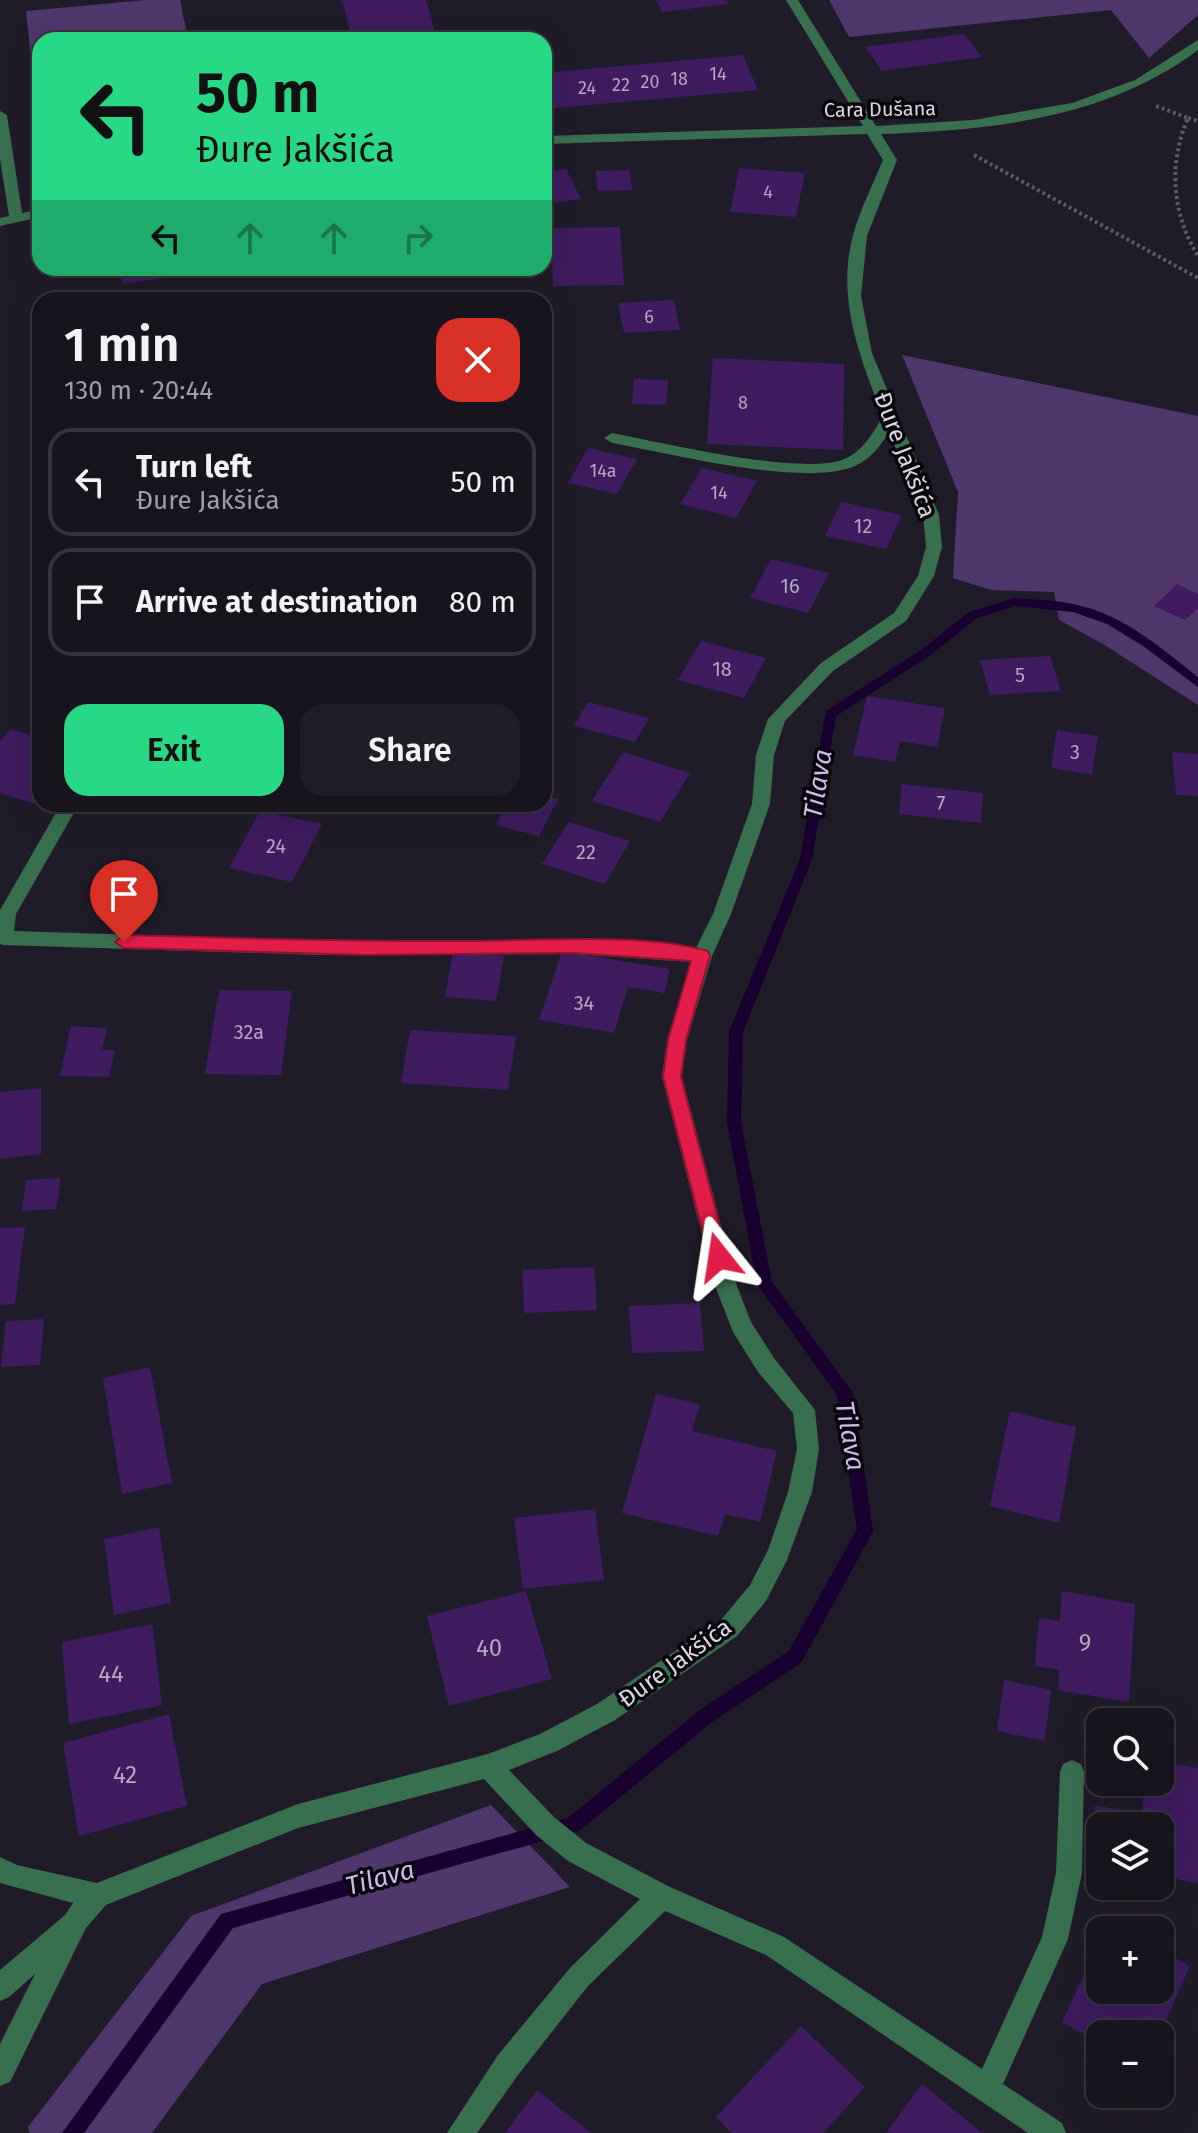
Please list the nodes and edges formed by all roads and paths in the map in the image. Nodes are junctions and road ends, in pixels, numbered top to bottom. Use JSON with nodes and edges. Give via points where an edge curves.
{"nodes":[{"id":1,"x":792,"y":0,"type":"edge"},
{"id":2,"x":1198,"y":44,"type":"edge"},
{"id":3,"x":1122,"y":92,"type":"junction"},
{"id":4,"x":0,"y":115,"type":"edge"},
{"id":5,"x":1188,"y":118,"type":"junction"},
{"id":6,"x":1198,"y":121,"type":"edge"},
{"id":7,"x":938,"y":128,"type":"junction"},
{"id":8,"x":871,"y":129,"type":"junction"},
{"id":9,"x":552,"y":140,"type":"edge"},
{"id":10,"x":32,"y":215,"type":"edge"},
{"id":11,"x":16,"y":218,"type":"junction"},
{"id":12,"x":0,"y":222,"type":"edge"},
{"id":13,"x":1198,"y":256,"type":"edge"},
{"id":14,"x":1198,"y":278,"type":"edge"},
{"id":15,"x":891,"y":415,"type":"junction"},
{"id":16,"x":612,"y":438,"type":"dead end"},
{"id":17,"x":65,"y":812,"type":"edge"},
{"id":18,"x":702,"y":956,"type":"junction"},
{"id":19,"x":488,"y":1766,"type":"junction"},
{"id":20,"x":1072,"y":1772,"type":"dead end"},
{"id":21,"x":0,"y":1870,"type":"edge"},
{"id":22,"x":97,"y":1896,"type":"junction"},
{"id":23,"x":661,"y":1896,"type":"junction"},
{"id":24,"x":77,"y":1919,"type":"junction"},
{"id":25,"x":0,"y":1988,"type":"edge"},
{"id":26,"x":0,"y":2072,"type":"edge"},
{"id":27,"x":987,"y":2088,"type":"junction"},
{"id":28,"x":461,"y":2133,"type":"edge"},
{"id":29,"x":1052,"y":2133,"type":"edge"}],
"edges":[{"from":1,"to":8,"type":"street"},
{"from":2,"to":3,"type":"street","name":"Cara Dušana"},
{"from":3,"to":5,"type":"path"},
{"from":3,"to":7,"type":"street","name":"Cara Dušana","via":[[1045,115]]},
{"from":4,"to":11,"type":"street"},
{"from":5,"to":6,"type":"path"},
{"from":5,"to":13,"type":"path","via":[[1177,152],[1177,204],[1179,223]]},
{"from":7,"to":8,"type":"street","name":"Cara Dušana"},
{"from":7,"to":14,"type":"path","via":[[968,152]]},
{"from":8,"to":9,"type":"street","name":"Cara Dušana"},
{"from":8,"to":15,"type":"street","name":"Đure Jakšića","via":[[890,160],[862,227],[854,296],[865,353]]},
{"from":10,"to":11,"type":"street"},
{"from":11,"to":12,"type":"street"},
{"from":15,"to":16,"type":"street","via":[[863,456],[832,468],[764,463]]},
{"from":15,"to":18,"type":"street","name":"Đure Jakšića","via":[[931,515],[934,547],[926,576],[900,617],[827,667],[777,719],[765,755],[761,804]]},
{"from":17,"to":18,"type":"street","via":[[7,914],[3,938],[657,949]]},
{"from":18,"to":19,"type":"street","name":"Đure Jakšića","via":[[677,1040],[672,1077],[741,1326],[804,1410],[808,1449],[800,1492],[779,1553],[758,1593],[729,1628],[606,1712],[548,1743]]},
{"from":19,"to":22,"type":"street","name":"Đure Jakšića","via":[[298,1816]]},
{"from":19,"to":23,"type":"street","via":[[577,1852]]},
{"from":20,"to":27,"type":"street","via":[[1069,1873],[1055,1939]]},
{"from":21,"to":22,"type":"street"},
{"from":22,"to":24,"type":"street","name":"Đure Jakšića"},
{"from":23,"to":27,"type":"street","via":[[775,1946]]},
{"from":23,"to":28,"type":"street","via":[[579,1977]]},
{"from":24,"to":25,"type":"street"},
{"from":24,"to":26,"type":"street","name":"Đure Jakšića"},
{"from":27,"to":29,"type":"street"}]}
